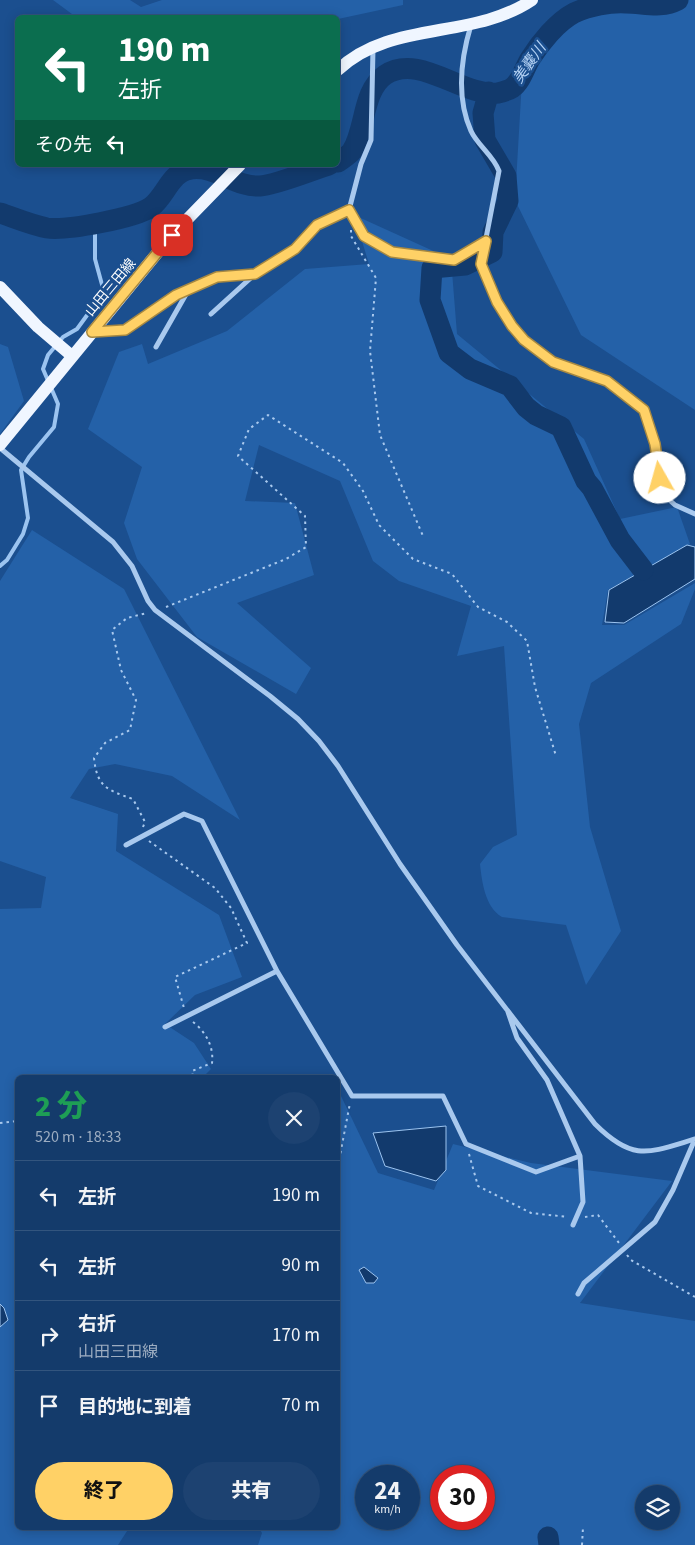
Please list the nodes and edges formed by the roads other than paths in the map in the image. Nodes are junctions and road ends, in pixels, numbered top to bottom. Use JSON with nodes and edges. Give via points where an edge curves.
{"nodes":[{"id":1,"x":532,"y":0,"type":"edge"},
{"id":2,"x":471,"y":25,"type":"junction"},
{"id":3,"x":373,"y":46,"type":"junction"},
{"id":4,"x":340,"y":68,"type":"edge"},
{"id":5,"x":236,"y":168,"type":"edge"},
{"id":6,"x":349,"y":210,"type":"junction"},
{"id":7,"x":486,"y":241,"type":"junction"},
{"id":8,"x":255,"y":274,"type":"junction"},
{"id":9,"x":0,"y":286,"type":"edge"},
{"id":10,"x":189,"y":289,"type":"junction"},
{"id":11,"x":211,"y":314,"type":"dead end"},
{"id":12,"x":92,"y":332,"type":"junction"},
{"id":13,"x":156,"y":347,"type":"dead end"},
{"id":14,"x":72,"y":356,"type":"junction"},
{"id":15,"x":0,"y":446,"type":"edge"},
{"id":16,"x":695,"y":514,"type":"edge"},
{"id":17,"x":126,"y":845,"type":"dead end"},
{"id":18,"x":277,"y":970,"type":"junction"},
{"id":19,"x":506,"y":1008,"type":"junction"},
{"id":20,"x":165,"y":1027,"type":"dead end"},
{"id":21,"x":340,"y":1075,"type":"edge"},
{"id":22,"x":340,"y":1076,"type":"edge"},
{"id":23,"x":695,"y":1139,"type":"edge"},
{"id":24,"x":580,"y":1156,"type":"junction"},
{"id":25,"x":573,"y":1226,"type":"dead end"},
{"id":26,"x":578,"y":1294,"type":"dead end"}],
"edges":[{"from":1,"to":2,"type":"main road","via":[[501,16]]},
{"from":2,"to":3,"type":"main road","via":[[414,34]]},
{"from":2,"to":7,"type":"street","via":[[462,53],[465,110],[471,132],[495,159],[500,171]]},
{"from":3,"to":4,"type":"main road","via":[[352,56]]},
{"from":3,"to":6,"type":"street","via":[[371,140],[360,164]]},
{"from":5,"to":12,"type":"main road","name":"山田三田線","via":[[172,235]]},
{"from":6,"to":7,"type":"street","via":[[364,236],[392,252],[454,260]]},
{"from":6,"to":8,"type":"street","via":[[317,225],[295,249]]},
{"from":7,"to":16,"type":"street","via":[[481,264],[497,302],[512,326],[524,340],[553,362],[607,381],[644,410],[666,496],[675,505]]},
{"from":8,"to":10,"type":"street","via":[[217,277]]},
{"from":8,"to":11,"type":"street"},
{"from":9,"to":14,"type":"main road"},
{"from":10,"to":12,"type":"street","via":[[125,330]]},
{"from":10,"to":13,"type":"street"},
{"from":12,"to":14,"type":"main road","name":"山田三田線"},
{"from":14,"to":15,"type":"main road","name":"山田三田線"},
{"from":15,"to":19,"type":"street","via":[[113,542],[132,566],[155,610],[270,696],[319,741],[400,864]]},
{"from":17,"to":18,"type":"street","via":[[184,814],[202,821]]},
{"from":18,"to":20,"type":"street"},
{"from":18,"to":21,"type":"street"},
{"from":19,"to":23,"type":"street","via":[[595,1124],[611,1140],[629,1149],[649,1152]]},
{"from":19,"to":24,"type":"street","via":[[517,1038],[547,1080]]},
{"from":22,"to":24,"type":"street","via":[[352,1096],[443,1096],[466,1144],[536,1172]]},
{"from":23,"to":26,"type":"street","via":[[655,1222],[584,1283]]},
{"from":24,"to":25,"type":"street","via":[[583,1202]]}]}
